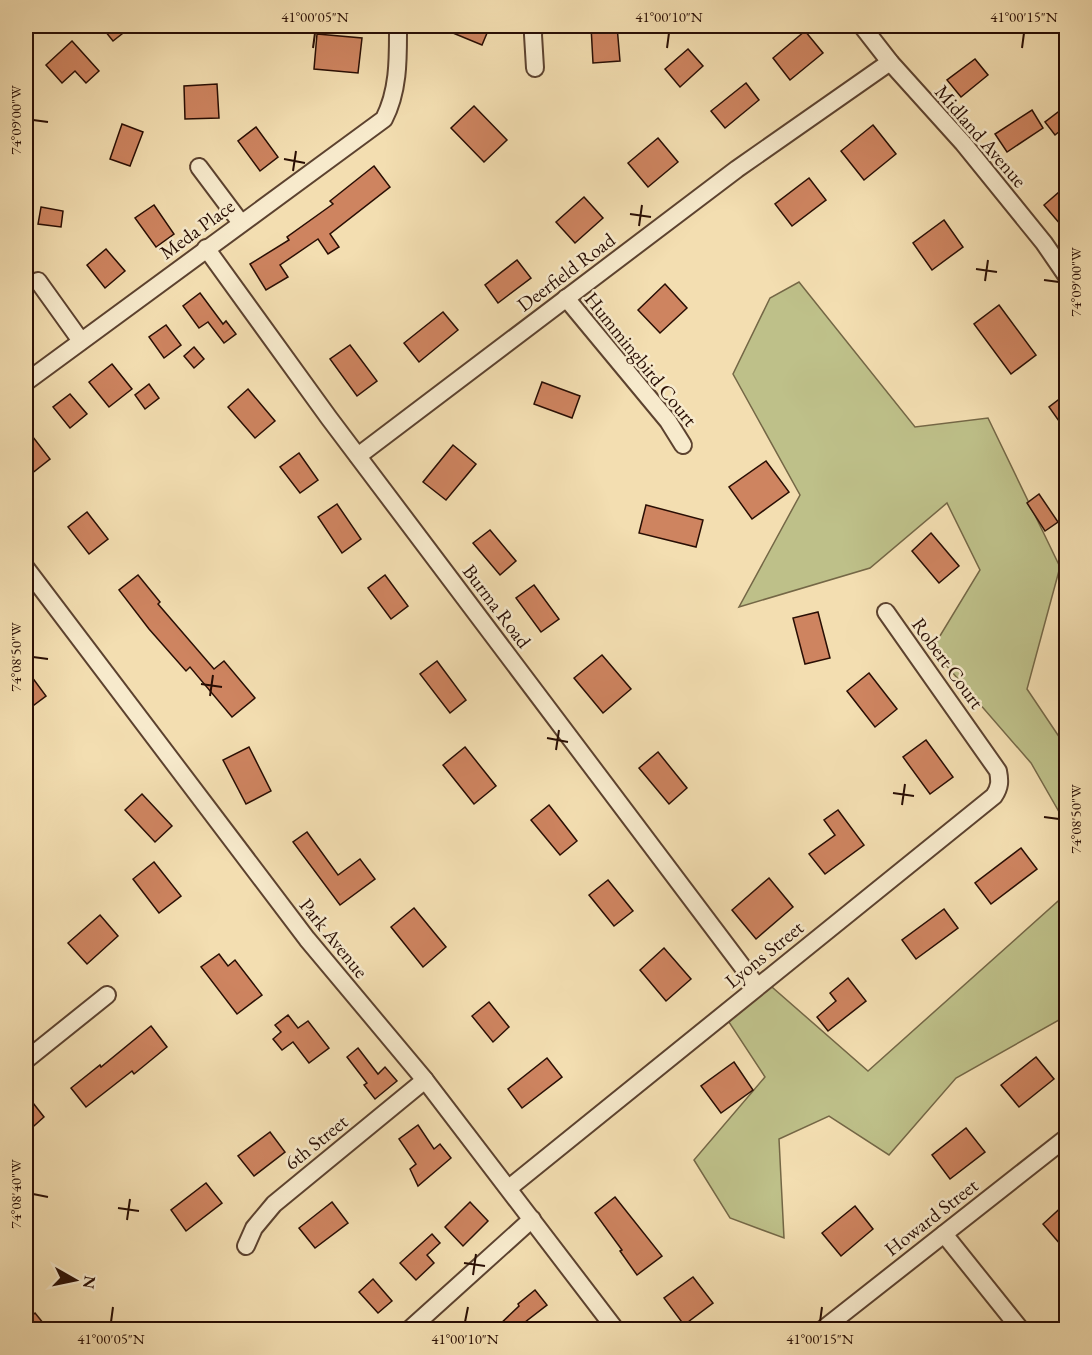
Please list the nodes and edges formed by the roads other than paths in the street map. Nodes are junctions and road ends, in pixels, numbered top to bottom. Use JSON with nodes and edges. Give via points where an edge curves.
{"nodes":[{"id":1,"x":398,"y":26,"type":"edge"},
{"id":2,"x":534,"y":26,"type":"edge"},
{"id":3,"x":862,"y":26,"type":"edge"},
{"id":4,"x":890,"y":62,"type":"junction"},
{"id":5,"x":535,"y":68,"type":"dead end"},
{"id":6,"x":199,"y":167,"type":"dead end"},
{"id":7,"x":241,"y":223,"type":"junction"},
{"id":8,"x":206,"y":248,"type":"junction"},
{"id":9,"x":1066,"y":275,"type":"edge"},
{"id":10,"x":38,"y":281,"type":"dead end"},
{"id":11,"x":566,"y":298,"type":"junction"},
{"id":12,"x":81,"y":341,"type":"junction"},
{"id":13,"x":26,"y":382,"type":"edge"},
{"id":14,"x":683,"y":445,"type":"dead end"},
{"id":15,"x":358,"y":456,"type":"junction"},
{"id":16,"x":26,"y":568,"type":"edge"},
{"id":17,"x":886,"y":612,"type":"dead end"},
{"id":18,"x":976,"y":738,"type":"joint"},
{"id":19,"x":757,"y":986,"type":"junction"},
{"id":20,"x":107,"y":995,"type":"dead end"},
{"id":21,"x":26,"y":1060,"type":"edge"},
{"id":22,"x":425,"y":1080,"type":"junction"},
{"id":23,"x":1066,"y":1138,"type":"edge"},
{"id":24,"x":509,"y":1188,"type":"junction"},
{"id":25,"x":532,"y":1219,"type":"junction"},
{"id":26,"x":944,"y":1234,"type":"junction"},
{"id":27,"x":246,"y":1246,"type":"dead end"},
{"id":28,"x":409,"y":1329,"type":"edge"},
{"id":29,"x":616,"y":1329,"type":"edge"},
{"id":30,"x":822,"y":1329,"type":"edge"},
{"id":31,"x":1021,"y":1329,"type":"edge"}],
"edges":[{"from":1,"to":7,"type":"street","name":"Meda Place","via":[[398,68],[384,119]]},
{"from":2,"to":5,"type":"street"},
{"from":3,"to":4,"type":"street","name":"Midland Avenue"},
{"from":4,"to":9,"type":"street","name":"Midland Avenue","via":[[963,143]]},
{"from":4,"to":11,"type":"street","name":"Deerfield Road","via":[[737,169]]},
{"from":6,"to":7,"type":"street"},
{"from":7,"to":8,"type":"street","name":"Meda Place"},
{"from":8,"to":12,"type":"street","name":"Meda Place"},
{"from":8,"to":15,"type":"street","name":"Burma Road"},
{"from":10,"to":12,"type":"street"},
{"from":11,"to":14,"type":"street","name":"Hummingbird Court","via":[[668,421]]},
{"from":11,"to":15,"type":"street","name":"Deerfield Road"},
{"from":12,"to":13,"type":"street","name":"Meda Place"},
{"from":15,"to":19,"type":"street","name":"Burma Road"},
{"from":16,"to":22,"type":"street","name":"Park Avenue","via":[[307,939]]},
{"from":17,"to":18,"type":"street","name":"Robert Court"},
{"from":18,"to":19,"type":"street","name":"Lyons Street","via":[[998,771],[1000,780],[994,796]]},
{"from":19,"to":24,"type":"street","name":"Lyons Street"},
{"from":20,"to":21,"type":"street"},
{"from":22,"to":24,"type":"street","name":"Park Avenue"},
{"from":22,"to":27,"type":"street","name":"6th Street","via":[[274,1203],[254,1228]]},
{"from":23,"to":26,"type":"street","name":"Howard Street"},
{"from":24,"to":25,"type":"street","name":"Park Avenue"},
{"from":25,"to":28,"type":"street"},
{"from":25,"to":29,"type":"street","name":"Park Avenue"},
{"from":26,"to":30,"type":"street","name":"Howard Street"},
{"from":26,"to":31,"type":"street"}]}
